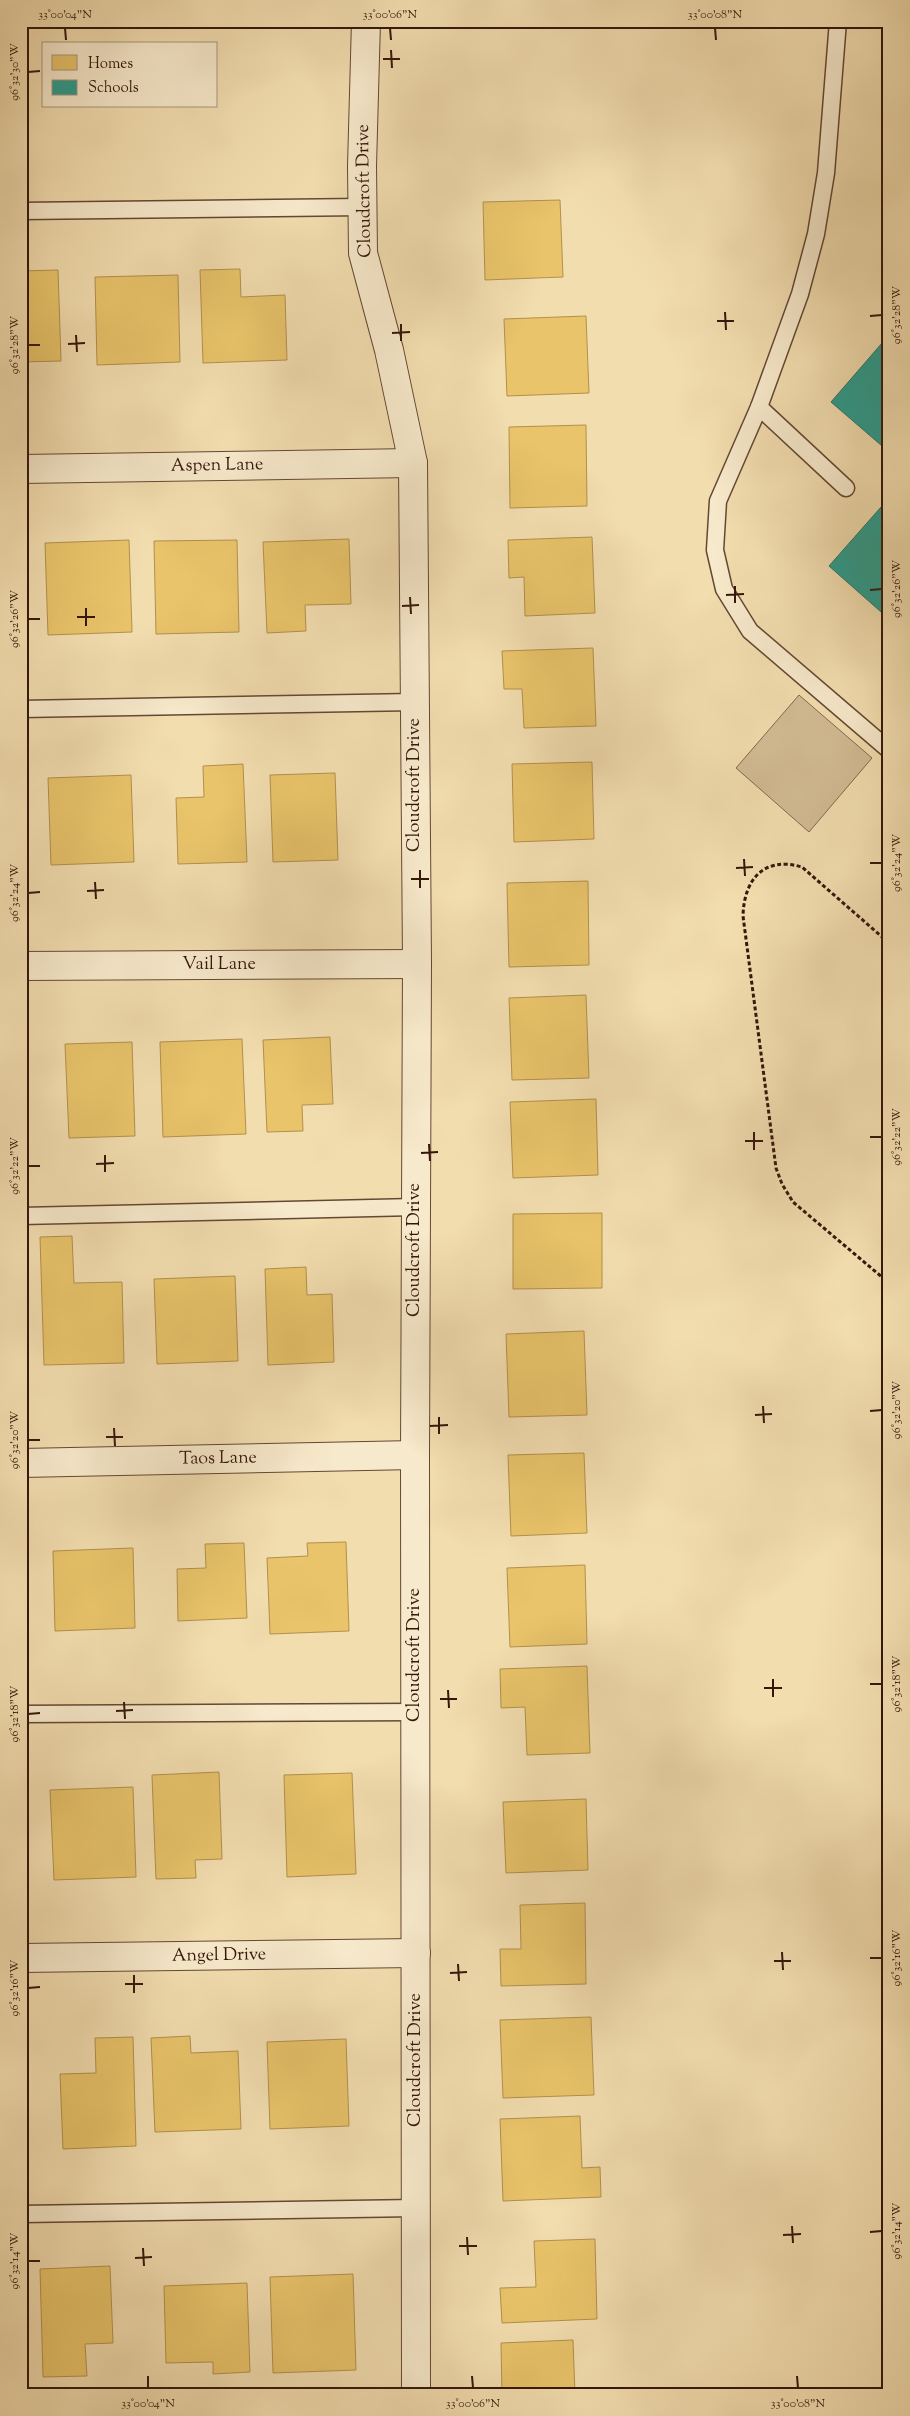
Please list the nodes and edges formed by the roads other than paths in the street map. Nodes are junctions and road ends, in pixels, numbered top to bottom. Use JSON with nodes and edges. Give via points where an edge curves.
{"nodes":[{"id":1,"x":366,"y":21,"type":"edge"},
{"id":2,"x":838,"y":21,"type":"edge"},
{"id":3,"x":363,"y":207,"type":"junction"},
{"id":4,"x":21,"y":211,"type":"edge"},
{"id":5,"x":759,"y":407,"type":"junction"},
{"id":6,"x":413,"y":463,"type":"junction"},
{"id":7,"x":21,"y":469,"type":"edge"},
{"id":8,"x":846,"y":488,"type":"dead end"},
{"id":9,"x":415,"y":702,"type":"junction"},
{"id":10,"x":21,"y":710,"type":"edge"},
{"id":11,"x":889,"y":750,"type":"edge"},
{"id":12,"x":417,"y":964,"type":"junction"},
{"id":13,"x":21,"y":966,"type":"edge"},
{"id":14,"x":415,"y":1207,"type":"junction"},
{"id":15,"x":21,"y":1216,"type":"edge"},
{"id":16,"x":415,"y":1455,"type":"junction"},
{"id":17,"x":21,"y":1463,"type":"edge"},
{"id":18,"x":415,"y":1712,"type":"junction"},
{"id":19,"x":21,"y":1714,"type":"edge"},
{"id":20,"x":416,"y":1953,"type":"junction"},
{"id":21,"x":21,"y":1958,"type":"edge"},
{"id":22,"x":416,"y":2208,"type":"junction"},
{"id":23,"x":21,"y":2214,"type":"edge"},
{"id":24,"x":416,"y":2395,"type":"edge"}],
"edges":[{"from":1,"to":3,"type":"street","name":"Cloudcroft Drive"},
{"from":2,"to":5,"type":"lane","via":[[826,173],[816,234],[800,294]]},
{"from":3,"to":4,"type":"lane"},
{"from":3,"to":6,"type":"street","name":"Cloudcroft Drive","via":[[363,253],[389,350]]},
{"from":5,"to":8,"type":"lane"},
{"from":5,"to":11,"type":"lane","via":[[718,501],[714,550],[724,589],[750,630]]},
{"from":6,"to":7,"type":"street","name":"Aspen Lane"},
{"from":6,"to":9,"type":"street","name":"Cloudcroft Drive"},
{"from":9,"to":10,"type":"lane"},
{"from":9,"to":12,"type":"street","name":"Cloudcroft Drive"},
{"from":12,"to":13,"type":"street","name":"Vail Lane"},
{"from":12,"to":14,"type":"street","name":"Cloudcroft Drive"},
{"from":14,"to":15,"type":"lane"},
{"from":14,"to":16,"type":"street","name":"Cloudcroft Drive"},
{"from":16,"to":17,"type":"street","name":"Taos Lane"},
{"from":16,"to":18,"type":"street","name":"Cloudcroft Drive"},
{"from":18,"to":19,"type":"lane"},
{"from":18,"to":20,"type":"street","name":"Cloudcroft Drive"},
{"from":20,"to":21,"type":"street","name":"Angel Drive"},
{"from":20,"to":22,"type":"street","name":"Cloudcroft Drive"},
{"from":22,"to":23,"type":"lane"},
{"from":22,"to":24,"type":"street","name":"Cloudcroft Drive"}]}
